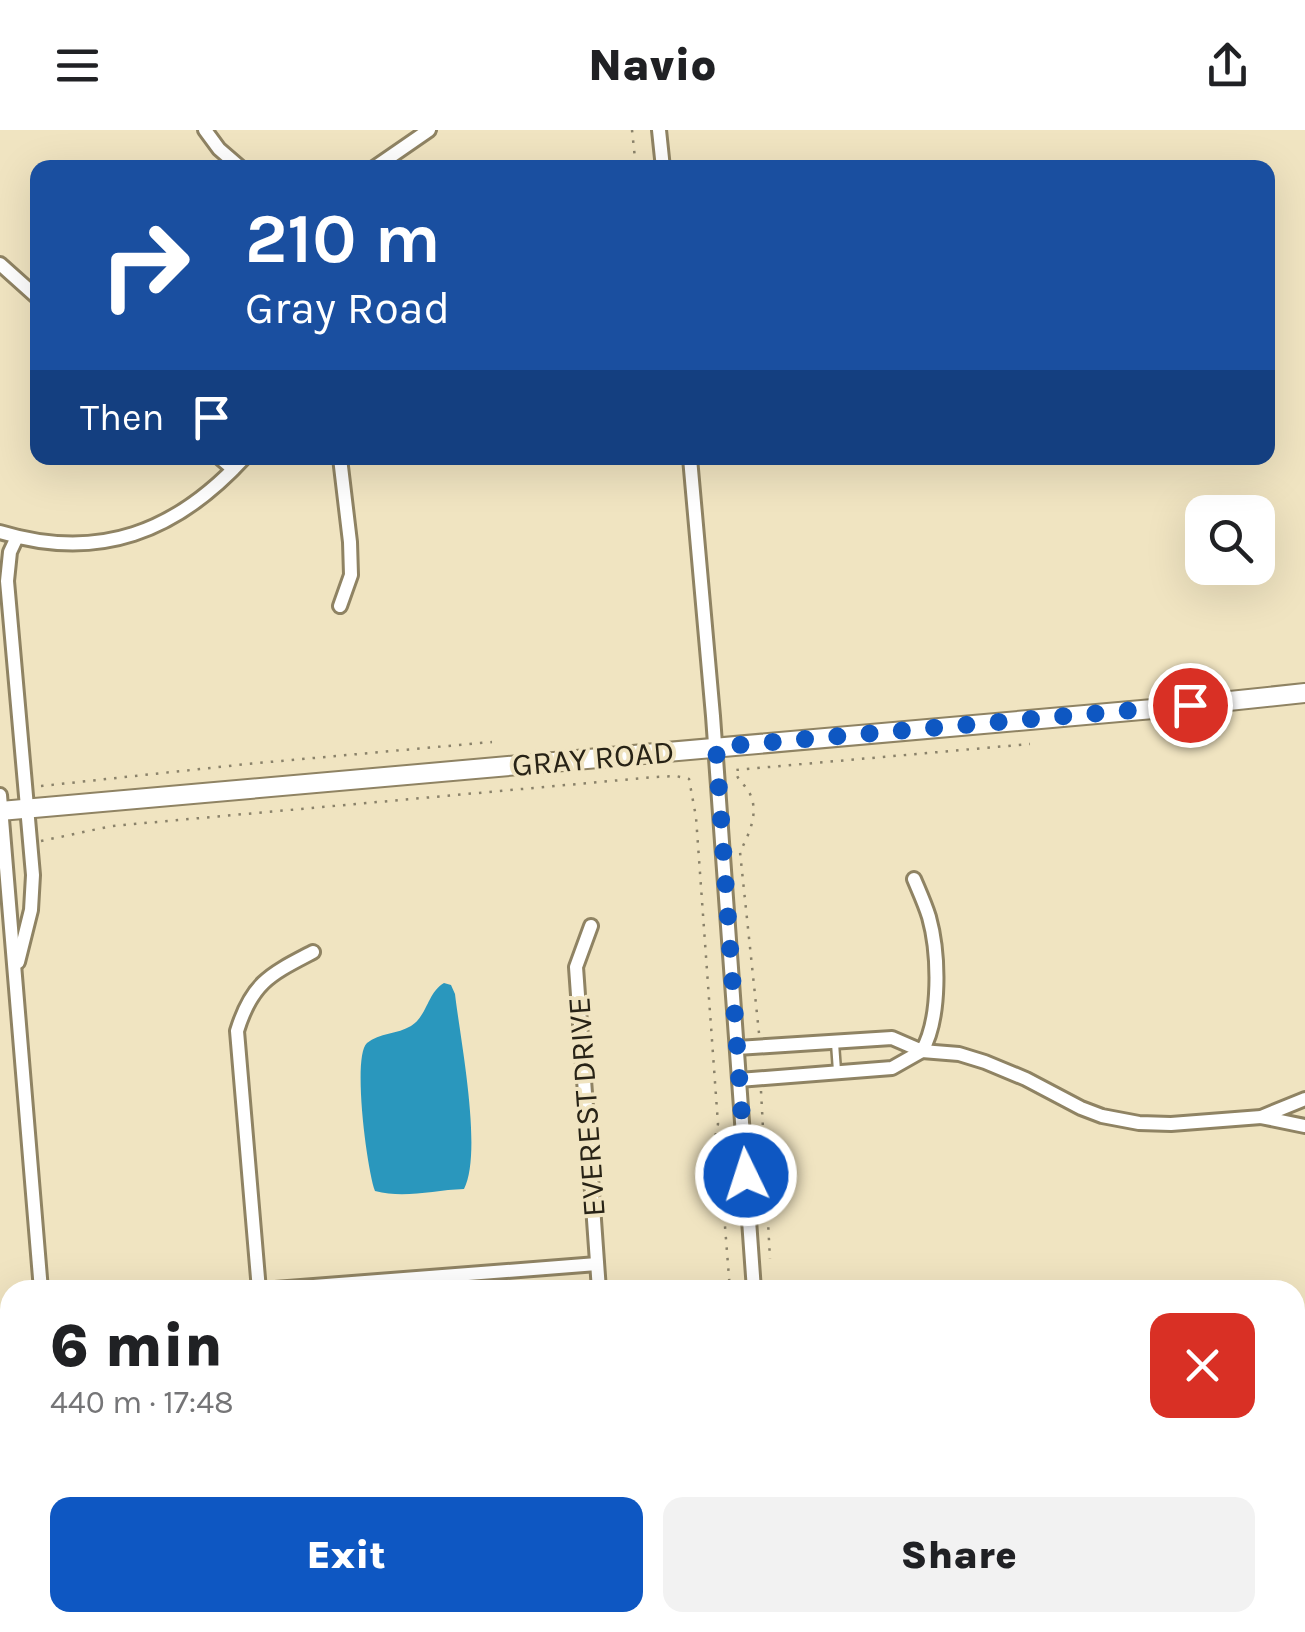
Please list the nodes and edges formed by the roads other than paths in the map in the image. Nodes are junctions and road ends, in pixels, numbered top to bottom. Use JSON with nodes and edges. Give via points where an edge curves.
{"nodes":[{"id":1,"x":204,"y":130,"type":"edge"},
{"id":2,"x":430,"y":130,"type":"edge"},
{"id":3,"x":660,"y":130,"type":"edge"},
{"id":4,"x":232,"y":160,"type":"edge"},
{"id":5,"x":386,"y":160,"type":"edge"},
{"id":6,"x":662,"y":160,"type":"edge"},
{"id":7,"x":0,"y":264,"type":"edge"},
{"id":8,"x":30,"y":291,"type":"edge"},
{"id":9,"x":228,"y":465,"type":"edge"},
{"id":10,"x":237,"y":465,"type":"edge"},
{"id":11,"x":341,"y":465,"type":"edge"},
{"id":12,"x":691,"y":465,"type":"edge"},
{"id":13,"x":233,"y":469,"type":"junction"},
{"id":14,"x":0,"y":532,"type":"edge"},
{"id":15,"x":17,"y":537,"type":"junction"},
{"id":16,"x":340,"y":606,"type":"dead end"},
{"id":17,"x":5,"y":625,"type":"edge"},
{"id":18,"x":1305,"y":693,"type":"edge"},
{"id":19,"x":716,"y":747,"type":"junction"},
{"id":20,"x":0,"y":806,"type":"edge"},
{"id":21,"x":28,"y":810,"type":"junction"},
{"id":22,"x":914,"y":879,"type":"dead end"},
{"id":23,"x":591,"y":926,"type":"dead end"},
{"id":24,"x":313,"y":952,"type":"dead end"},
{"id":25,"x":16,"y":974,"type":"junction"},
{"id":26,"x":836,"y":1043,"type":"junction"},
{"id":27,"x":737,"y":1048,"type":"junction"},
{"id":28,"x":922,"y":1051,"type":"junction"},
{"id":29,"x":838,"y":1072,"type":"junction"},
{"id":30,"x":739,"y":1080,"type":"junction"},
{"id":31,"x":1305,"y":1099,"type":"edge"},
{"id":32,"x":1261,"y":1116,"type":"junction"},
{"id":33,"x":1305,"y":1126,"type":"edge"},
{"id":34,"x":597,"y":1264,"type":"junction"},
{"id":35,"x":40,"y":1280,"type":"edge"},
{"id":36,"x":259,"y":1280,"type":"edge"},
{"id":37,"x":390,"y":1280,"type":"edge"},
{"id":38,"x":598,"y":1280,"type":"edge"},
{"id":39,"x":753,"y":1280,"type":"edge"}],
"edges":[{"from":1,"to":4,"type":"street"},
{"from":2,"to":5,"type":"street"},
{"from":3,"to":6,"type":"street"},
{"from":7,"to":8,"type":"street"},
{"from":9,"to":13,"type":"street"},
{"from":10,"to":13,"type":"street"},
{"from":11,"to":16,"type":"street","via":[[351,575]]},
{"from":12,"to":19,"type":"street"},
{"from":13,"to":15,"type":"street","via":[[200,500],[140,532],[76,544]]},
{"from":14,"to":15,"type":"street"},
{"from":15,"to":17,"type":"street","via":[[8,564]]},
{"from":17,"to":21,"type":"street"},
{"from":18,"to":19,"type":"street","name":"GRAY ROAD"},
{"from":19,"to":21,"type":"street","name":"GRAY ROAD"},
{"from":19,"to":27,"type":"street"},
{"from":20,"to":21,"type":"street","name":"GRAY ROAD"},
{"from":20,"to":25,"type":"street"},
{"from":21,"to":25,"type":"street","via":[[31,910]]},
{"from":22,"to":28,"type":"street","via":[[934,951],[934,1011]]},
{"from":23,"to":34,"type":"street","name":"EVEREST DRIVE","via":[[576,968]]},
{"from":24,"to":36,"type":"street","via":[[270,975],[237,1031]]},
{"from":25,"to":35,"type":"street"},
{"from":26,"to":27,"type":"street"},
{"from":26,"to":28,"type":"street","via":[[892,1038]]},
{"from":26,"to":29,"type":"lane"},
{"from":27,"to":30,"type":"street"},
{"from":28,"to":29,"type":"street","via":[[892,1068]]},
{"from":28,"to":32,"type":"street","via":[[985,1062],[1125,1122]]},
{"from":29,"to":30,"type":"street"},
{"from":30,"to":39,"type":"street"},
{"from":31,"to":32,"type":"street"},
{"from":32,"to":33,"type":"street"},
{"from":34,"to":37,"type":"street"},
{"from":34,"to":38,"type":"street","name":"EVEREST DRIVE"}]}
